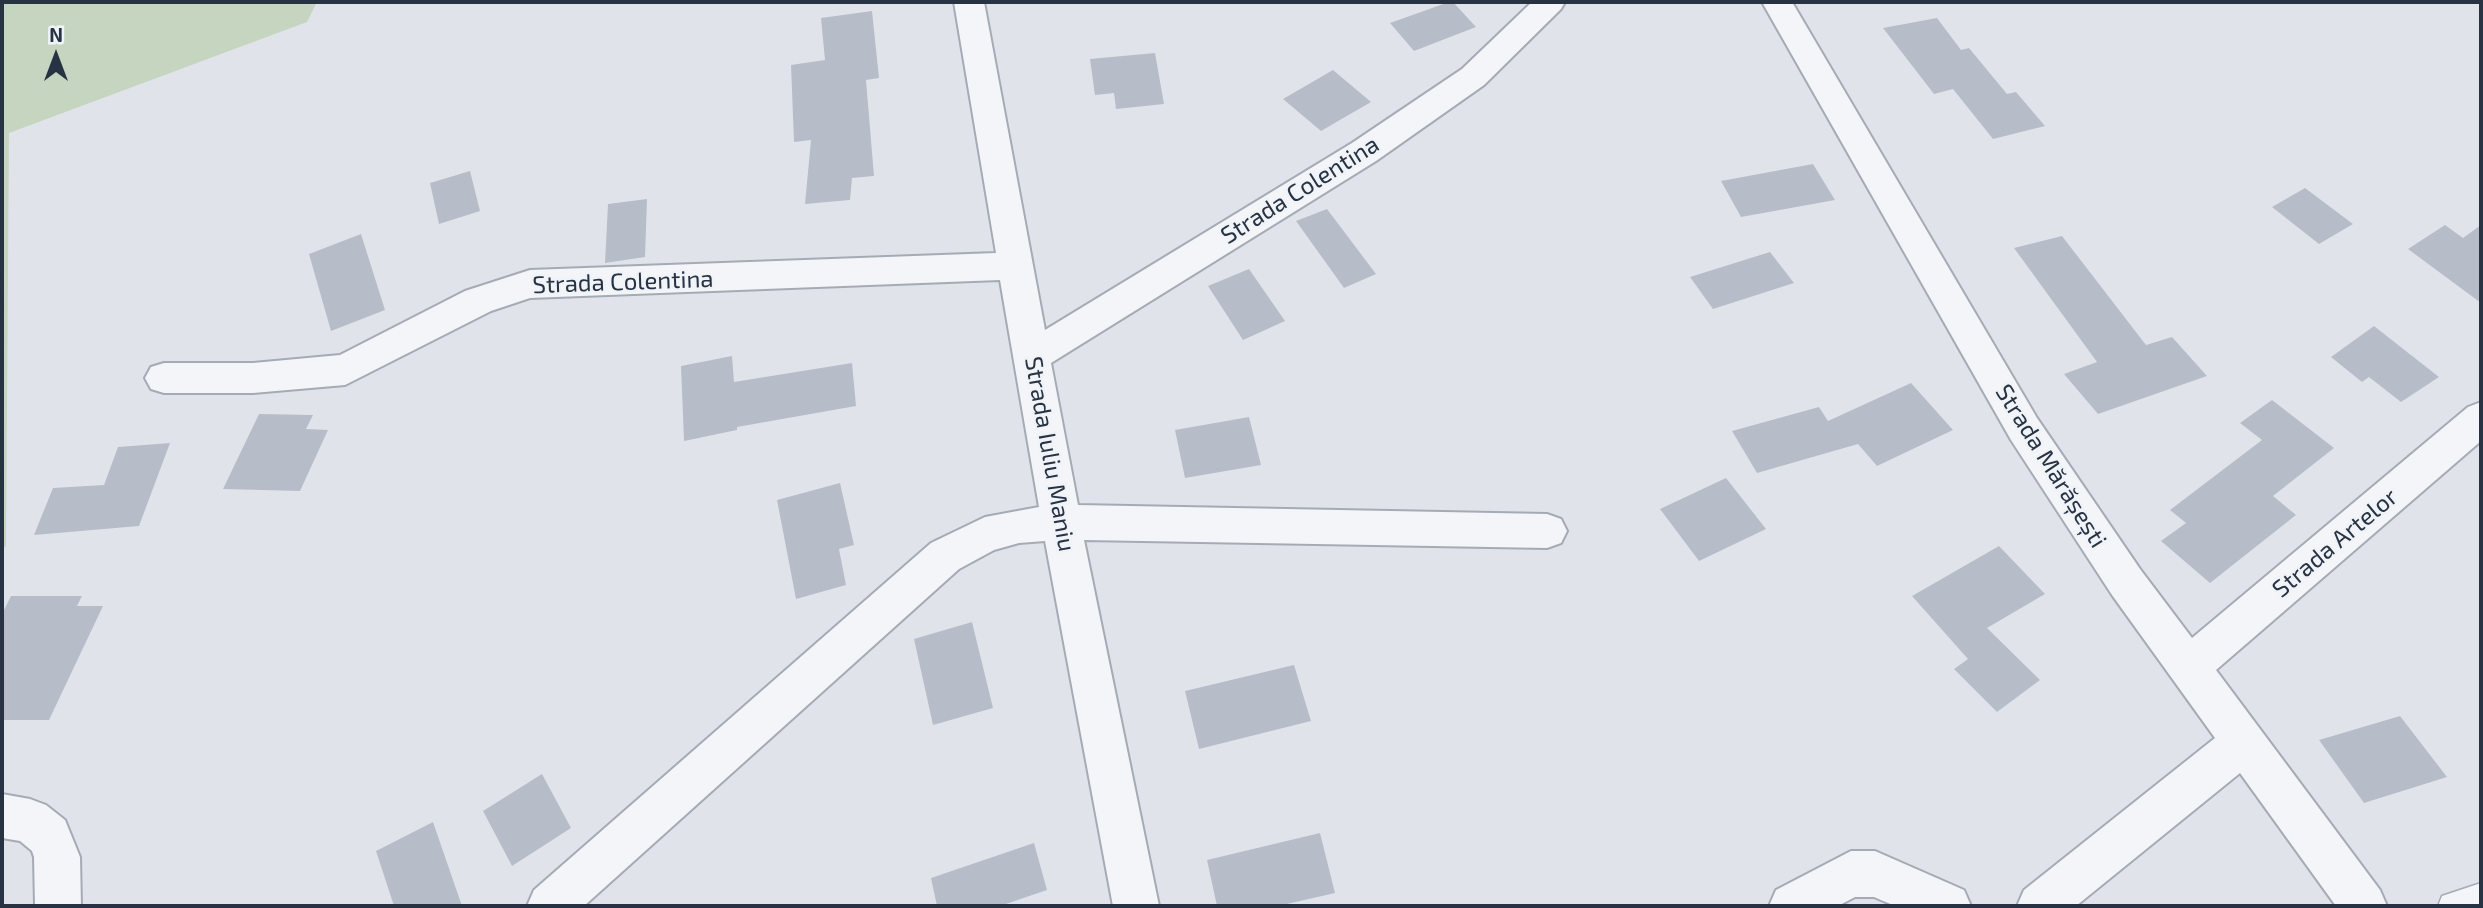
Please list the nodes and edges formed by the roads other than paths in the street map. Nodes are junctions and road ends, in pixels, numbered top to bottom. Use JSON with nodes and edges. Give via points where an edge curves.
{"nodes":[{"id":1,"x":969,"y":2,"type":"edge"},
{"id":2,"x":1550,"y":2,"type":"edge"},
{"id":3,"x":1777,"y":2,"type":"edge"},
{"id":4,"x":1017,"y":266,"type":"junction"},
{"id":5,"x":1032,"y":356,"type":"junction"},
{"id":6,"x":164,"y":378,"type":"dead end"},
{"id":7,"x":2481,"y":418,"type":"edge"},
{"id":8,"x":1061,"y":522,"type":"junction"},
{"id":9,"x":1547,"y":531,"type":"dead end"},
{"id":10,"x":2188,"y":667,"type":"junction"},
{"id":11,"x":2244,"y":742,"type":"junction"},
{"id":12,"x":2,"y":816,"type":"edge"},
{"id":13,"x":2481,"y":897,"type":"edge"},
{"id":14,"x":58,"y":906,"type":"edge"},
{"id":15,"x":550,"y":906,"type":"edge"},
{"id":16,"x":1136,"y":906,"type":"edge"},
{"id":17,"x":1792,"y":906,"type":"edge"},
{"id":18,"x":1948,"y":906,"type":"edge"},
{"id":19,"x":2040,"y":906,"type":"edge"},
{"id":20,"x":2364,"y":906,"type":"edge"},
{"id":21,"x":2452,"y":906,"type":"edge"}],
"edges":[{"from":1,"to":4,"type":"street","name":"Strada Iuliu Maniu"},
{"from":2,"to":5,"type":"street","name":"Strada Colentina","via":[[1473,77],[1375,145]]},
{"from":3,"to":10,"type":"street","name":"Strada Mărășești","via":[[2024,429]]},
{"from":4,"to":5,"type":"street","name":"Strada Iuliu Maniu"},
{"from":4,"to":6,"type":"street","name":"Strada Colentina","via":[[530,284],[478,300],[345,370],[253,378]]},
{"from":5,"to":8,"type":"street","name":"Strada Iuliu Maniu"},
{"from":7,"to":10,"type":"street","name":"Strada Artelor"},
{"from":8,"to":9,"type":"street"},
{"from":8,"to":15,"type":"street","via":[[985,535],[945,556]]},
{"from":8,"to":16,"type":"street","name":"Strada Iuliu Maniu"},
{"from":10,"to":11,"type":"street","name":"Strada Mărășești"},
{"from":11,"to":19,"type":"street"},
{"from":11,"to":20,"type":"street","name":"Strada Mărășești"},
{"from":12,"to":14,"type":"street","via":[[30,821],[49,836],[57,857]]},
{"from":13,"to":21,"type":"lane"},
{"from":17,"to":18,"type":"street","via":[[1851,874],[1875,874]]}]}
